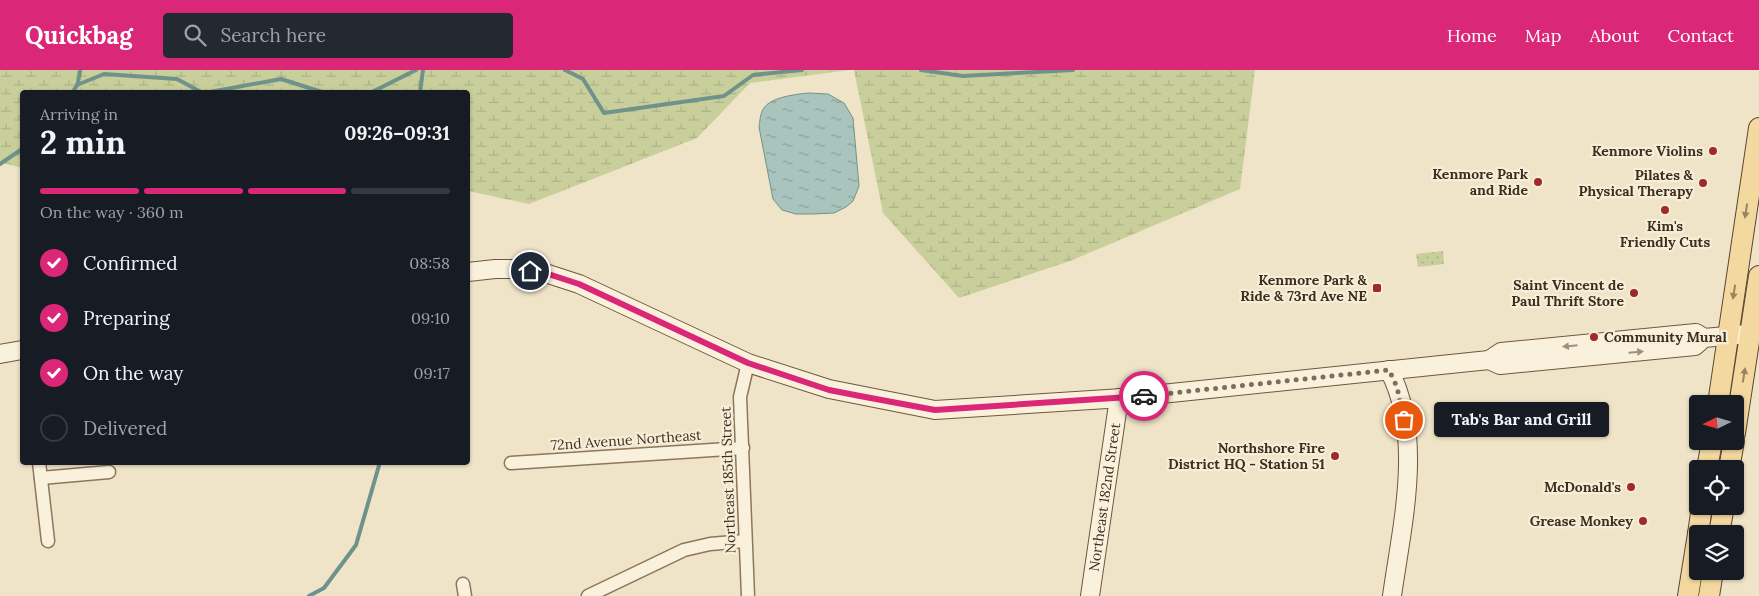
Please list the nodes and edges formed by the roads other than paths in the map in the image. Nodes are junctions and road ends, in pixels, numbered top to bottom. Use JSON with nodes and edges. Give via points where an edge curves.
{"nodes":[{"id":1,"x":1759,"y":128,"type":"edge"},
{"id":2,"x":470,"y":272,"type":"edge"},
{"id":3,"x":1759,"y":276,"type":"edge"},
{"id":4,"x":1755,"y":333,"type":"edge"},
{"id":5,"x":1728,"y":336,"type":"junction"},
{"id":6,"x":20,"y":350,"type":"edge"},
{"id":7,"x":0,"y":354,"type":"edge"},
{"id":8,"x":748,"y":363,"type":"junction"},
{"id":9,"x":1389,"y":370,"type":"junction"},
{"id":10,"x":1719,"y":395,"type":"edge"},
{"id":11,"x":1743,"y":395,"type":"edge"},
{"id":12,"x":1119,"y":398,"type":"junction"},
{"id":13,"x":743,"y":448,"type":"junction"},
{"id":14,"x":511,"y":463,"type":"dead end"},
{"id":15,"x":39,"y":465,"type":"edge"},
{"id":16,"x":109,"y":472,"type":"dead end"},
{"id":17,"x":41,"y":478,"type":"junction"},
{"id":18,"x":48,"y":541,"type":"dead end"},
{"id":19,"x":745,"y":541,"type":"junction"},
{"id":20,"x":1691,"y":580,"type":"edge"},
{"id":21,"x":1712,"y":580,"type":"edge"},
{"id":22,"x":594,"y":595,"type":"edge"},
{"id":23,"x":748,"y":596,"type":"edge"},
{"id":24,"x":1090,"y":596,"type":"edge"},
{"id":25,"x":1392,"y":596,"type":"edge"},
{"id":26,"x":1688,"y":596,"type":"edge"},
{"id":27,"x":1710,"y":596,"type":"edge"}],
"edges":[{"from":1,"to":5,"type":"main road","one_way":true},
{"from":2,"to":8,"type":"street","via":[[518,269],[542,272],[579,284]]},
{"from":3,"to":4,"type":"main road"},
{"from":4,"to":5,"type":"street"},
{"from":11,"to":4,"type":"main road","one_way":true},
{"from":5,"to":9,"type":"street","via":[[1704,338],[1696,333],[1501,352],[1489,360]]},
{"from":5,"to":10,"type":"main road"},
{"from":6,"to":7,"type":"street"},
{"from":8,"to":12,"type":"street","via":[[829,390],[935,410]]},
{"from":8,"to":13,"type":"street","name":"Northeast 185th Street","via":[[740,397]]},
{"from":9,"to":12,"type":"street"},
{"from":9,"to":25,"type":"street","via":[[1397,387],[1404,420],[1409,468]]},
{"from":12,"to":24,"type":"street","name":"Northeast 182nd Street"},
{"from":13,"to":14,"type":"street","name":"72nd Avenue Northeast"},
{"from":13,"to":19,"type":"street","name":"Northeast 185th Street"},
{"from":15,"to":17,"type":"street"},
{"from":16,"to":17,"type":"street"},
{"from":17,"to":18,"type":"street"},
{"from":19,"to":22,"type":"street","via":[[684,550]]},
{"from":19,"to":23,"type":"street","name":"Northeast 185th Street"},
{"from":20,"to":26,"type":"main road"},
{"from":21,"to":27,"type":"main road"}]}
